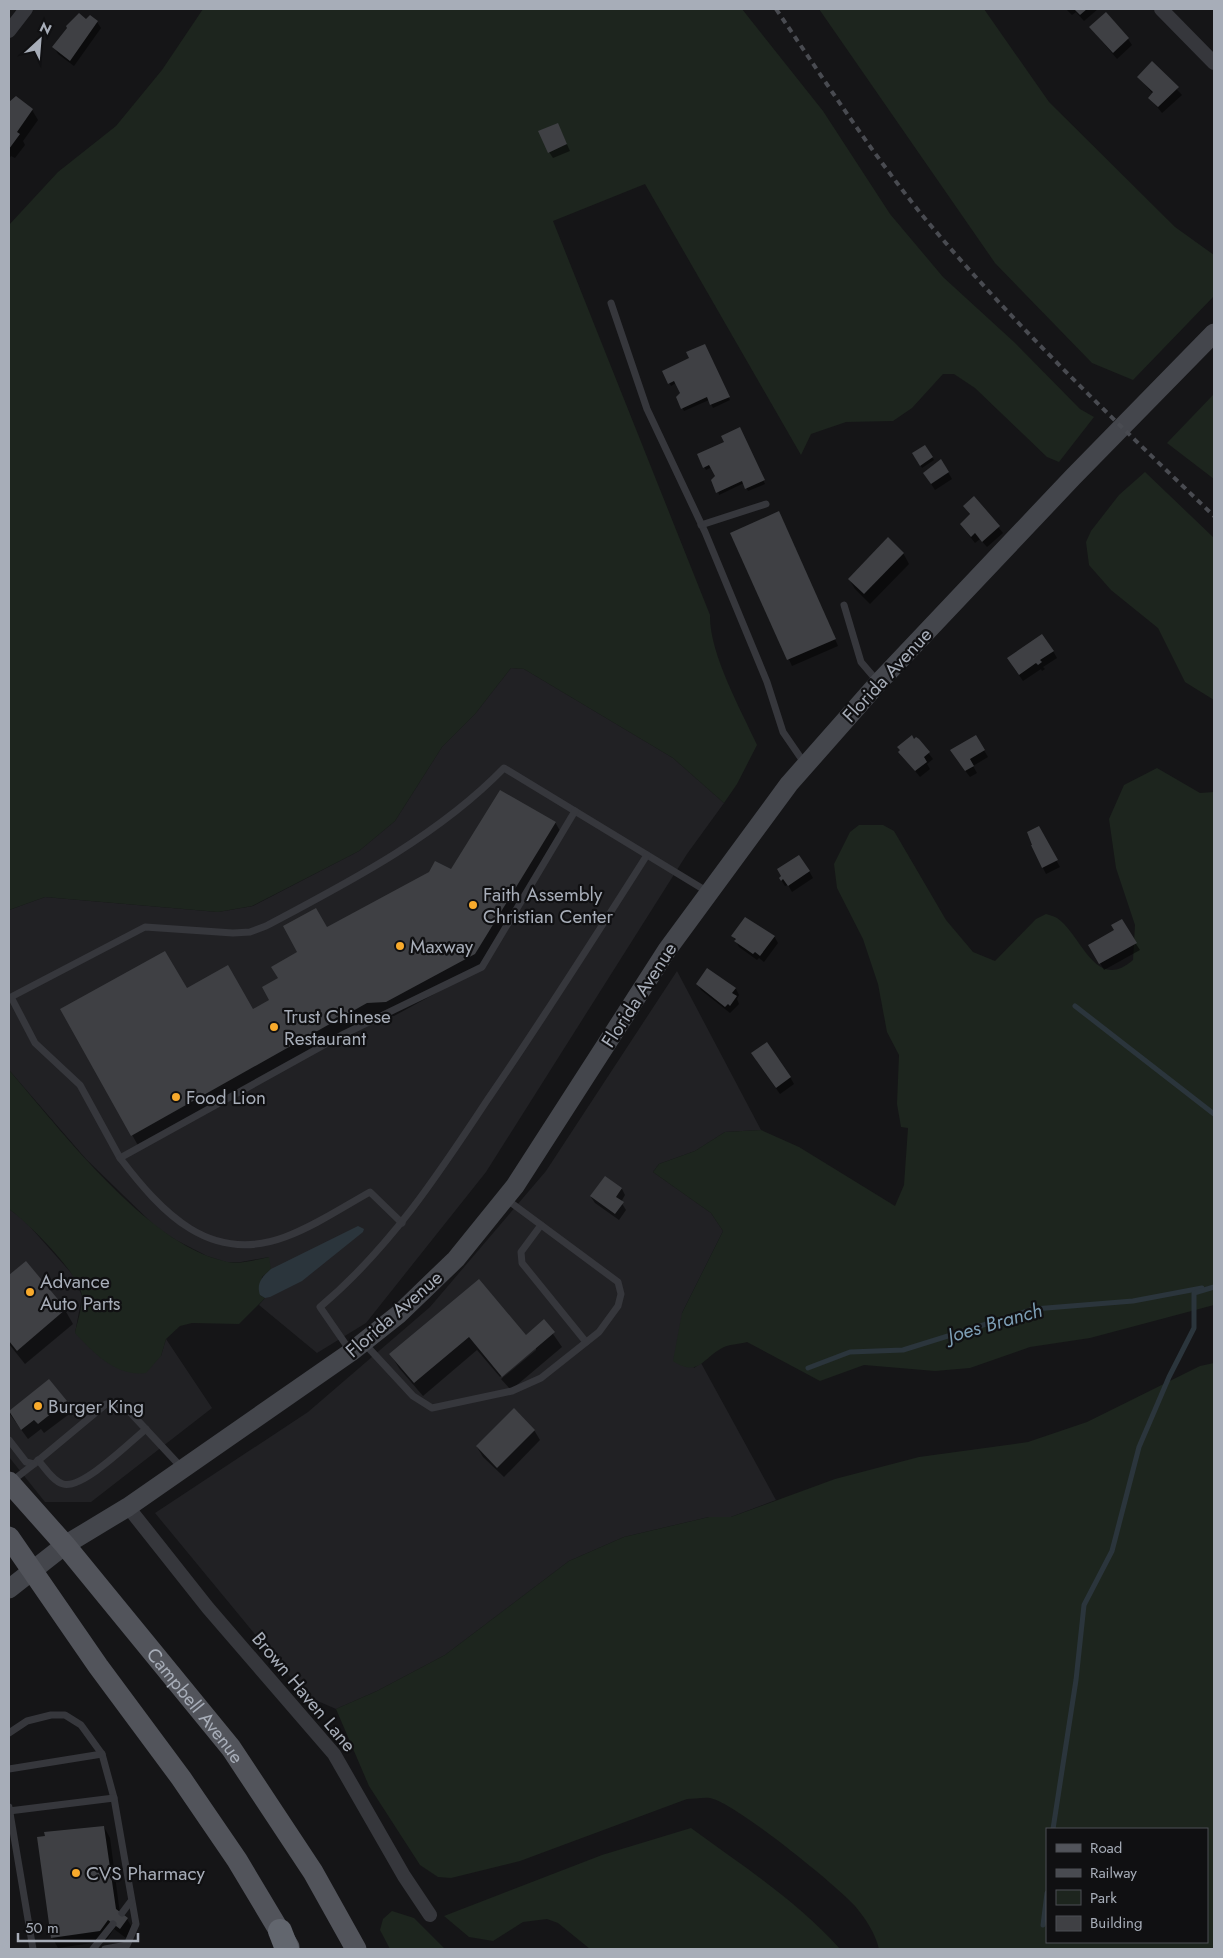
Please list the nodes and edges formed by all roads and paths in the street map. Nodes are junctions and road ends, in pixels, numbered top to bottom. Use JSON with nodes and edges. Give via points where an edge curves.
{"nodes":[{"id":1,"x":26,"y":9,"type":"edge"},
{"id":2,"x":1161,"y":9,"type":"edge"},
{"id":3,"x":9,"y":31,"type":"edge"},
{"id":4,"x":1214,"y":62,"type":"edge"},
{"id":5,"x":611,"y":303,"type":"dead end"},
{"id":6,"x":1214,"y":333,"type":"edge"},
{"id":7,"x":766,"y":504,"type":"dead end"},
{"id":8,"x":701,"y":525,"type":"junction"},
{"id":9,"x":844,"y":605,"type":"dead end"},
{"id":10,"x":878,"y":682,"type":"junction"},
{"id":11,"x":806,"y":764,"type":"junction"},
{"id":12,"x":575,"y":811,"type":"junction"},
{"id":13,"x":647,"y":855,"type":"junction"},
{"id":14,"x":708,"y":892,"type":"junction"},
{"id":15,"x":120,"y":1158,"type":"junction"},
{"id":16,"x":505,"y":1198,"type":"junction"},
{"id":17,"x":402,"y":1223,"type":"junction"},
{"id":18,"x":542,"y":1225,"type":"junction"},
{"id":19,"x":586,"y":1342,"type":"junction"},
{"id":20,"x":357,"y":1347,"type":"junction"},
{"id":21,"x":146,"y":1429,"type":"junction"},
{"id":22,"x":9,"y":1440,"type":"edge"},
{"id":23,"x":36,"y":1462,"type":"junction"},
{"id":24,"x":182,"y":1469,"type":"junction"},
{"id":25,"x":9,"y":1482,"type":"edge"},
{"id":26,"x":128,"y":1507,"type":"junction"},
{"id":27,"x":9,"y":1537,"type":"edge"},
{"id":28,"x":64,"y":1545,"type":"junction"},
{"id":29,"x":33,"y":1570,"type":"junction"},
{"id":30,"x":9,"y":1589,"type":"edge"},
{"id":31,"x":9,"y":1733,"type":"edge"},
{"id":32,"x":102,"y":1754,"type":"junction"},
{"id":33,"x":9,"y":1769,"type":"edge"},
{"id":34,"x":114,"y":1798,"type":"junction"},
{"id":35,"x":9,"y":1809,"type":"edge"},
{"id":36,"x":132,"y":1901,"type":"junction"},
{"id":37,"x":122,"y":1913,"type":"dead end"},
{"id":38,"x":430,"y":1915,"type":"dead end"},
{"id":39,"x":113,"y":1924,"type":"dead end"},
{"id":40,"x":286,"y":1943,"type":"edge"},
{"id":41,"x":33,"y":1949,"type":"edge"},
{"id":42,"x":93,"y":1949,"type":"edge"},
{"id":43,"x":105,"y":1949,"type":"edge"},
{"id":44,"x":356,"y":1949,"type":"edge"}],
"edges":[{"from":1,"to":3,"type":"street"},
{"from":2,"to":4,"type":"street"},
{"from":5,"to":8,"type":"lane","via":[[647,409]]},
{"from":6,"to":10,"type":"main road","name":"Florida Avenue"},
{"from":7,"to":8,"type":"lane"},
{"from":8,"to":11,"type":"lane","via":[[767,682],[783,732]]},
{"from":9,"to":10,"type":"lane","via":[[861,662]]},
{"from":10,"to":11,"type":"main road","name":"Florida Avenue"},
{"from":11,"to":14,"type":"main road","name":"Florida Avenue"},
{"from":12,"to":13,"type":"lane"},
{"from":12,"to":15,"type":"lane","via":[[482,967],[342,1035]]},
{"from":12,"to":15,"type":"lane","via":[[504,768],[479,793],[372,870],[266,926],[250,932],[233,933],[145,927],[11,997],[35,1043],[80,1085]]},
{"from":13,"to":14,"type":"lane"},
{"from":13,"to":17,"type":"lane","via":[[522,1049]]},
{"from":14,"to":16,"type":"main road","name":"Florida Avenue"},
{"from":15,"to":17,"type":"lane","via":[[154,1200],[178,1223],[193,1232],[226,1243],[256,1243],[286,1237],[370,1192]]},
{"from":16,"to":18,"type":"lane"},
{"from":16,"to":20,"type":"main road","name":"Florida Avenue","via":[[456,1259],[399,1314]]},
{"from":17,"to":20,"type":"lane","via":[[364,1267],[320,1307]]},
{"from":18,"to":19,"type":"lane","via":[[521,1252],[522,1263]]},
{"from":18,"to":19,"type":"lane","via":[[618,1282],[621,1294],[618,1306],[599,1332]]},
{"from":19,"to":20,"type":"lane","via":[[541,1378],[512,1391],[432,1408],[413,1396]]},
{"from":20,"to":24,"type":"main road","name":"Florida Avenue"},
{"from":21,"to":23,"type":"lane","via":[[75,1484],[63,1484]]},
{"from":21,"to":23,"type":"lane","via":[[128,1410],[118,1404],[106,1404]]},
{"from":21,"to":24,"type":"lane"},
{"from":22,"to":23,"type":"lane","via":[[26,1462]]},
{"from":23,"to":25,"type":"lane"},
{"from":24,"to":26,"type":"main road","name":"Florida Avenue"},
{"from":25,"to":28,"type":"main road","name":"Campbell Avenue"},
{"from":26,"to":28,"type":"main road","name":"Florida Avenue"},
{"from":26,"to":38,"type":"street","name":"Brown Haven Lane","via":[[208,1608],[334,1754]]},
{"from":27,"to":29,"type":"main road"},
{"from":28,"to":29,"type":"main road","name":"Florida Avenue"},
{"from":28,"to":44,"type":"main road","name":"Campbell Avenue","via":[[231,1748],[312,1872]]},
{"from":29,"to":30,"type":"main road","name":"Florida Avenue"},
{"from":29,"to":40,"type":"main road","via":[[237,1860]]},
{"from":31,"to":32,"type":"lane","via":[[27,1721],[65,1715],[81,1725]]},
{"from":32,"to":33,"type":"lane"},
{"from":32,"to":34,"type":"lane"},
{"from":34,"to":35,"type":"lane"},
{"from":34,"to":36,"type":"lane"},
{"from":35,"to":41,"type":"lane"},
{"from":36,"to":37,"type":"lane"},
{"from":36,"to":43,"type":"lane","via":[[136,1924],[127,1945]]},
{"from":39,"to":42,"type":"lane"}]}
